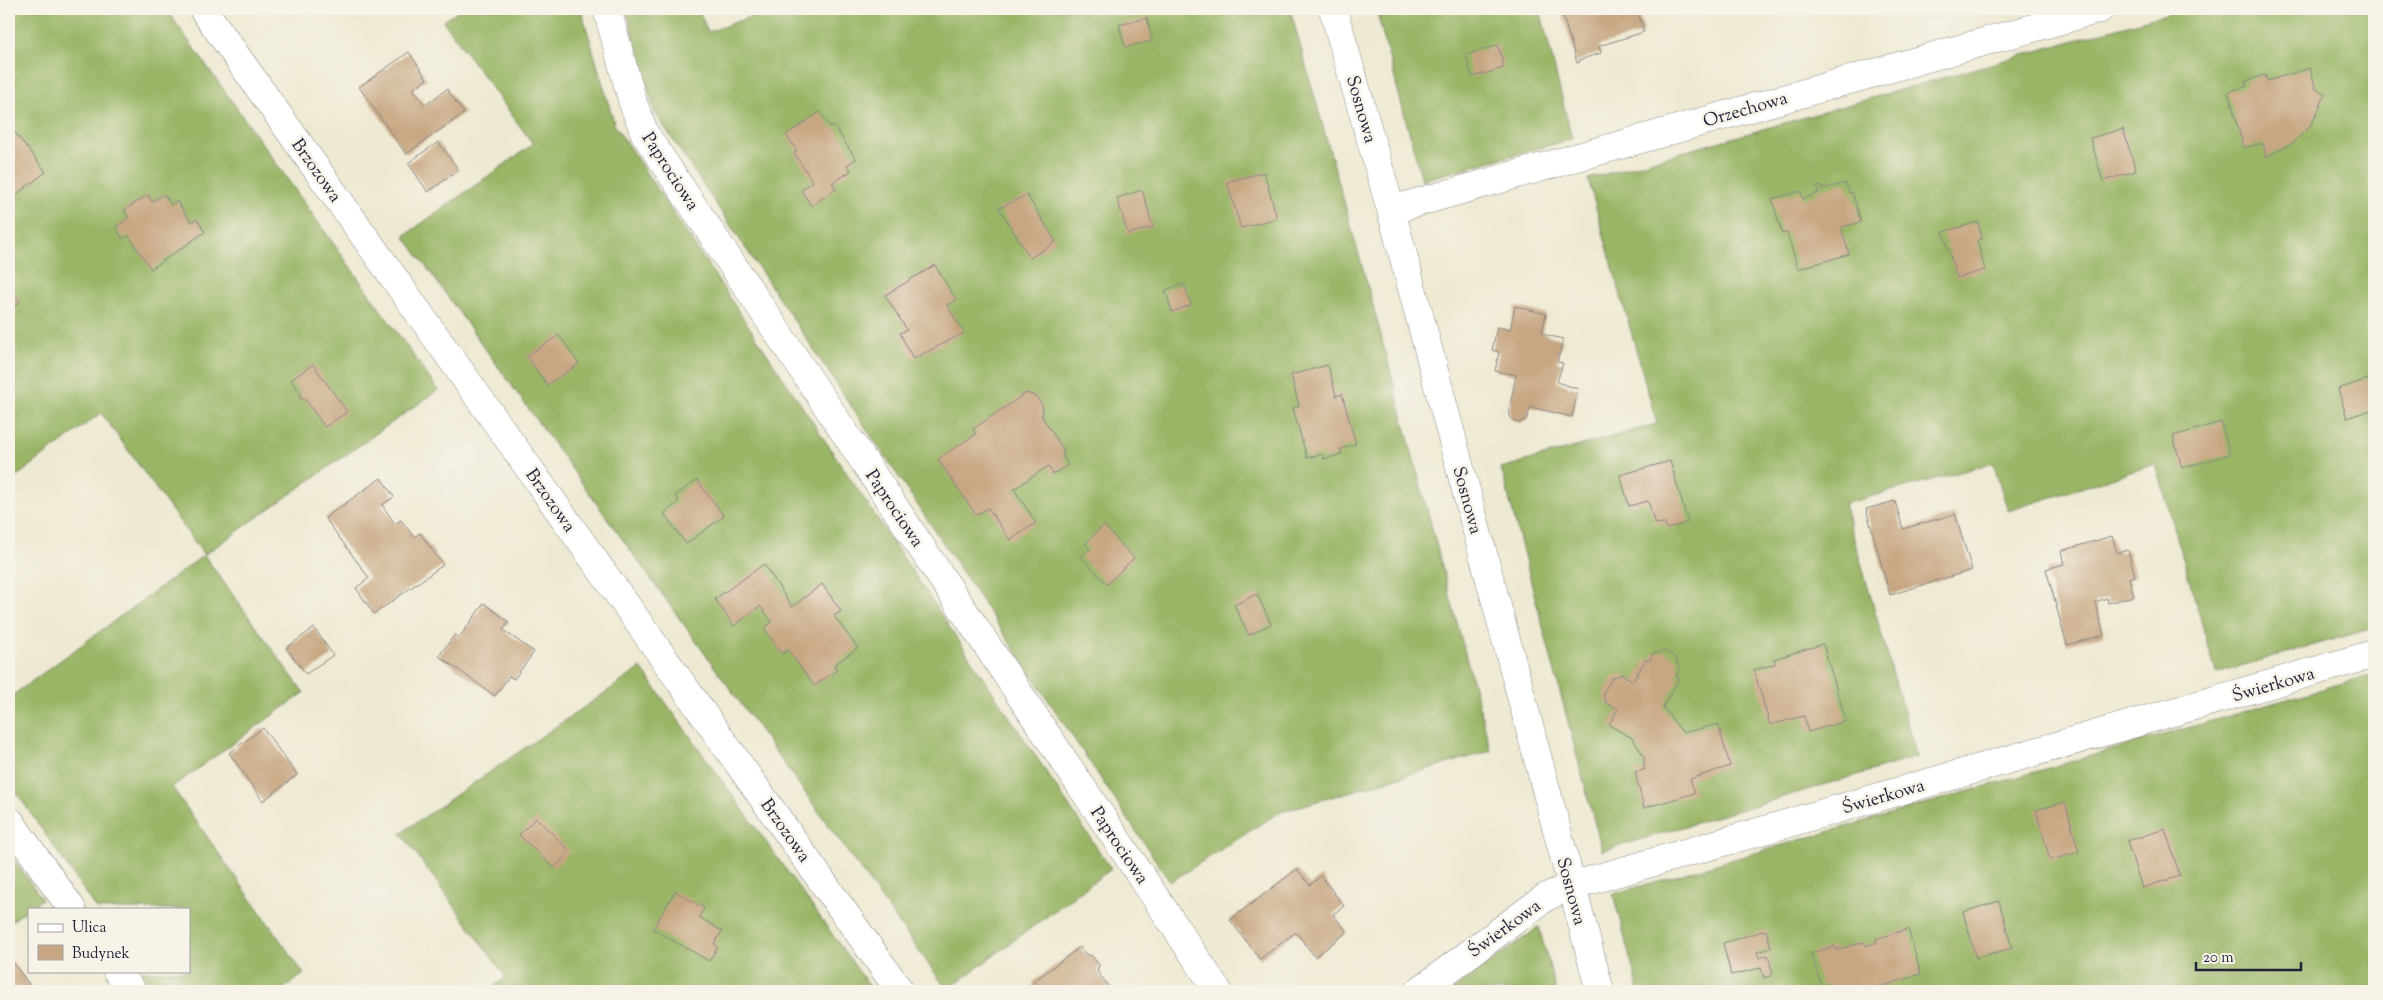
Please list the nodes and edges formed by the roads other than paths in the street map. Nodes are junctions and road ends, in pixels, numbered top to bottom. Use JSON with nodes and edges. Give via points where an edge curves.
{"nodes":[{"id":1,"x":203,"y":9,"type":"edge"},
{"id":2,"x":607,"y":9,"type":"edge"},
{"id":3,"x":1333,"y":9,"type":"edge"},
{"id":4,"x":2100,"y":9,"type":"edge"},
{"id":5,"x":1391,"y":210,"type":"junction"},
{"id":6,"x":2374,"y":654,"type":"edge"},
{"id":7,"x":9,"y":820,"type":"edge"},
{"id":8,"x":1571,"y":886,"type":"junction"},
{"id":9,"x":71,"y":908,"type":"edge"},
{"id":10,"x":119,"y":972,"type":"edge"},
{"id":11,"x":132,"y":991,"type":"edge"},
{"id":12,"x":900,"y":991,"type":"edge"},
{"id":13,"x":1218,"y":991,"type":"edge"},
{"id":14,"x":1419,"y":991,"type":"edge"},
{"id":15,"x":1600,"y":991,"type":"edge"}],
"edges":[{"from":1,"to":12,"type":"street","name":"Brzozowa"},
{"from":2,"to":13,"type":"street","name":"Paprociowa","via":[[645,134]]},
{"from":3,"to":5,"type":"street","name":"Sosnowa"},
{"from":4,"to":5,"type":"street","name":"Orzechowa"},
{"from":5,"to":8,"type":"street","name":"Sosnowa"},
{"from":6,"to":8,"type":"street","name":"Świerkowa"},
{"from":7,"to":9,"type":"street"},
{"from":8,"to":14,"type":"street","name":"Świerkowa","via":[[1546,897]]},
{"from":8,"to":15,"type":"street","name":"Sosnowa"},
{"from":10,"to":11,"type":"street"}]}
